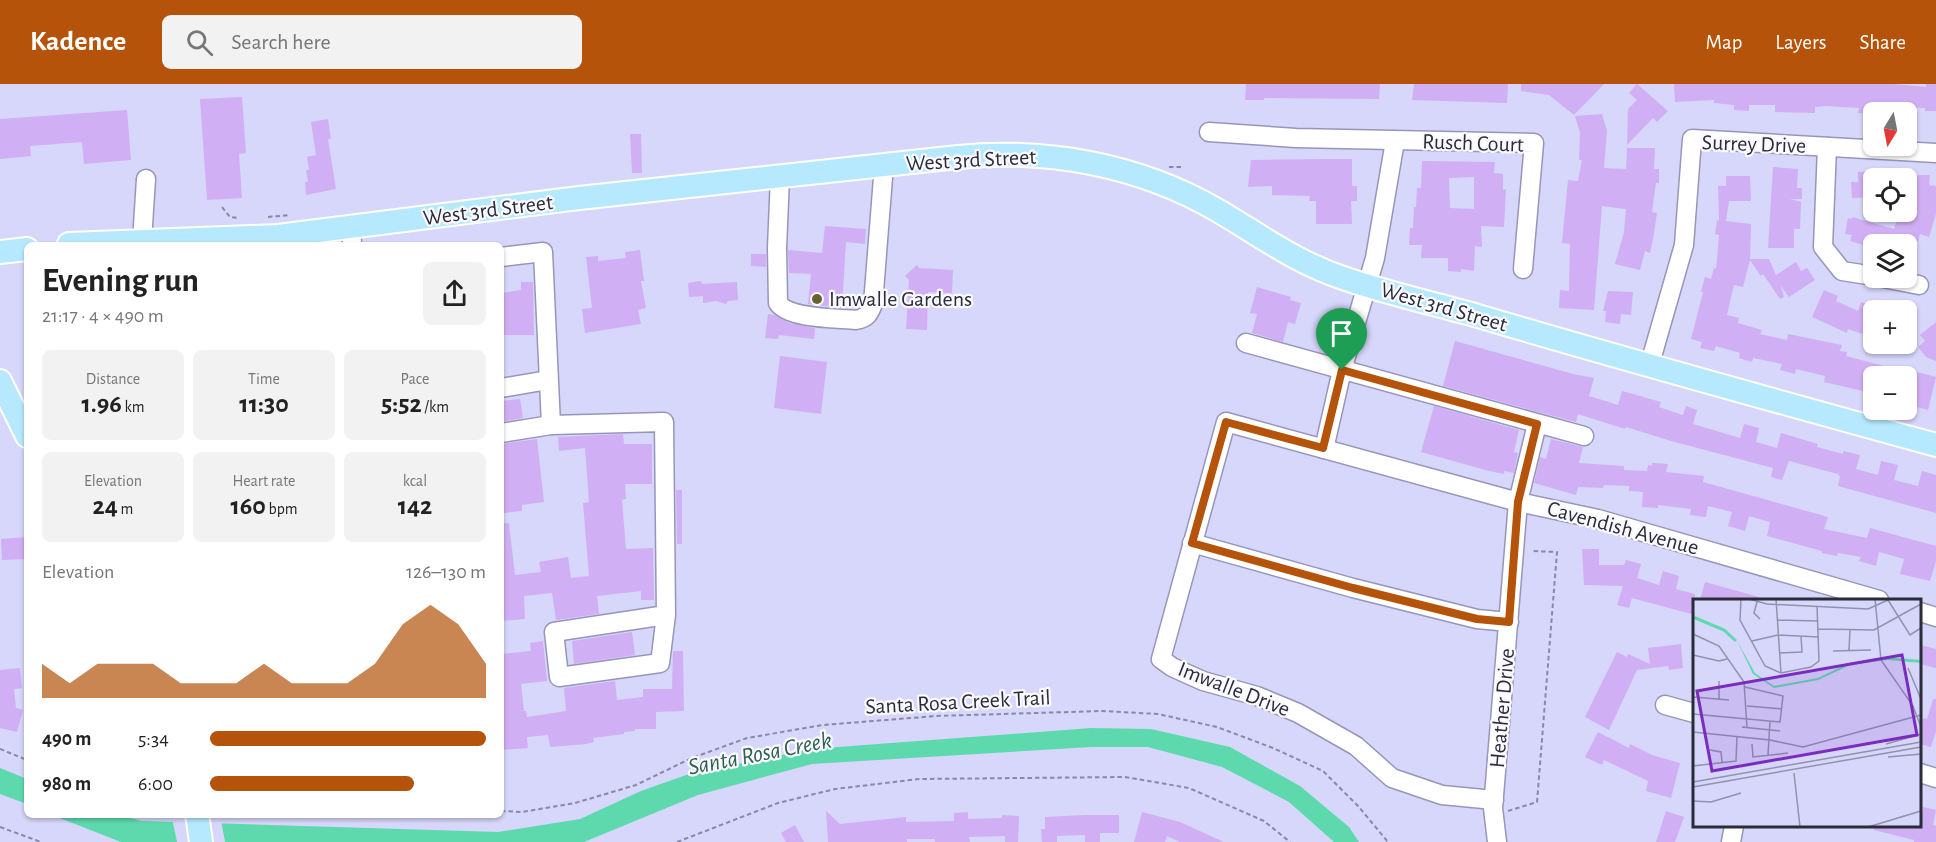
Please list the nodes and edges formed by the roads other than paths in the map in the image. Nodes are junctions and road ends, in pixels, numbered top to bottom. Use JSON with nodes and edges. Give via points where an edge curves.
{"nodes":[{"id":1,"x":1209,"y":132,"type":"dead end"},
{"id":2,"x":1395,"y":141,"type":"junction"},
{"id":3,"x":1827,"y":147,"type":"junction"},
{"id":4,"x":1936,"y":153,"type":"edge"},
{"id":5,"x":884,"y":165,"type":"junction"},
{"id":6,"x":780,"y":177,"type":"junction"},
{"id":7,"x":146,"y":179,"type":"dead end"},
{"id":8,"x":353,"y":240,"type":"edge"},
{"id":9,"x":142,"y":241,"type":"junction"},
{"id":10,"x":118,"y":242,"type":"edge"},
{"id":11,"x":24,"y":249,"type":"edge"},
{"id":12,"x":0,"y":252,"type":"edge"},
{"id":13,"x":504,"y":257,"type":"edge"},
{"id":14,"x":1523,"y":269,"type":"dead end"},
{"id":15,"x":1863,"y":275,"type":"edge"},
{"id":16,"x":1368,"y":286,"type":"junction"},
{"id":17,"x":1246,"y":343,"type":"dead end"},
{"id":18,"x":1649,"y":367,"type":"junction"},
{"id":19,"x":1342,"y":370,"type":"junction"},
{"id":20,"x":548,"y":380,"type":"junction"},
{"id":21,"x":0,"y":381,"type":"edge"},
{"id":22,"x":504,"y":387,"type":"edge"},
{"id":23,"x":1226,"y":422,"type":"joint"},
{"id":24,"x":1537,"y":424,"type":"junction"},
{"id":25,"x":551,"y":425,"type":"junction"},
{"id":26,"x":24,"y":430,"type":"edge"},
{"id":27,"x":504,"y":433,"type":"edge"},
{"id":28,"x":1584,"y":436,"type":"dead end"},
{"id":29,"x":1936,"y":445,"type":"edge"},
{"id":30,"x":1323,"y":448,"type":"junction"},
{"id":31,"x":1518,"y":502,"type":"junction"},
{"id":32,"x":1192,"y":543,"type":"junction"},
{"id":33,"x":1876,"y":599,"type":"edge"},
{"id":34,"x":1921,"y":612,"type":"edge"},
{"id":35,"x":666,"y":615,"type":"junction"},
{"id":36,"x":1936,"y":617,"type":"edge"},
{"id":37,"x":1509,"y":622,"type":"junction"},
{"id":38,"x":1665,"y":705,"type":"dead end"},
{"id":39,"x":1693,"y":712,"type":"edge"},
{"id":40,"x":1921,"y":773,"type":"edge"},
{"id":41,"x":1936,"y":778,"type":"edge"},
{"id":42,"x":1494,"y":808,"type":"junction"},
{"id":43,"x":198,"y":818,"type":"edge"},
{"id":44,"x":1734,"y":827,"type":"edge"},
{"id":45,"x":201,"y":842,"type":"edge"},
{"id":46,"x":1497,"y":842,"type":"edge"},
{"id":47,"x":1731,"y":842,"type":"edge"}],
"edges":[{"from":1,"to":2,"type":"street","name":"Rusch Court"},
{"from":2,"to":14,"type":"street","name":"Rusch Court","via":[[1534,143]]},
{"from":2,"to":16,"type":"street","name":"Rusch Court"},
{"from":3,"to":4,"type":"street","name":"Surrey Drive"},
{"from":3,"to":15,"type":"street","via":[[1823,247],[1842,272]]},
{"from":3,"to":18,"type":"street","name":"Surrey Drive","via":[[1692,139],[1684,245]]},
{"from":5,"to":6,"type":"main road","name":"West 3rd Street"},
{"from":5,"to":6,"type":"street","via":[[873,304],[869,314],[856,320],[793,314],[778,303]]},
{"from":5,"to":16,"type":"main road","name":"West 3rd Street","via":[[1015,154],[1058,157],[1120,170],[1182,192],[1292,257]]},
{"from":6,"to":8,"type":"main road","name":"West 3rd Street","via":[[579,198]]},
{"from":7,"to":9,"type":"street"},
{"from":8,"to":9,"type":"main road","name":"West 3rd Street"},
{"from":9,"to":10,"type":"main road","name":"West 3rd Street"},
{"from":11,"to":12,"type":"main road"},
{"from":13,"to":20,"type":"street","via":[[543,252]]},
{"from":16,"to":18,"type":"main road","name":"West 3rd Street"},
{"from":16,"to":19,"type":"street","name":"Rusch Court"},
{"from":17,"to":19,"type":"street"},
{"from":18,"to":29,"type":"main road","name":"West 3rd Street"},
{"from":19,"to":24,"type":"street"},
{"from":19,"to":30,"type":"street","name":"Rusch Court"},
{"from":20,"to":22,"type":"street"},
{"from":20,"to":25,"type":"street"},
{"from":21,"to":26,"type":"main road"},
{"from":23,"to":30,"type":"street","name":"Cavendish Avenue"},
{"from":23,"to":32,"type":"street","name":"Imwalle Drive"},
{"from":24,"to":28,"type":"street"},
{"from":24,"to":31,"type":"street","name":"Heather Drive"},
{"from":25,"to":27,"type":"street"},
{"from":25,"to":35,"type":"street","via":[[664,422]]},
{"from":30,"to":31,"type":"street","name":"Cavendish Avenue"},
{"from":31,"to":33,"type":"street","name":"Cavendish Avenue","via":[[1592,518]]},
{"from":31,"to":37,"type":"street","name":"Heather Drive"},
{"from":32,"to":37,"type":"street","via":[[1477,619]]},
{"from":32,"to":42,"type":"street","name":"Imwalle Drive","via":[[1161,659],[1203,681],[1257,696],[1298,713],[1356,746],[1392,778]]},
{"from":34,"to":36,"type":"street"},
{"from":35,"to":35,"type":"street","via":[[554,632],[559,676],[660,663]]},
{"from":37,"to":42,"type":"street","name":"Heather Drive"},
{"from":38,"to":39,"type":"street"},
{"from":40,"to":41,"type":"street"},
{"from":42,"to":46,"type":"street","name":"Heather Drive"},
{"from":43,"to":45,"type":"main road"},
{"from":44,"to":47,"type":"street"}]}
